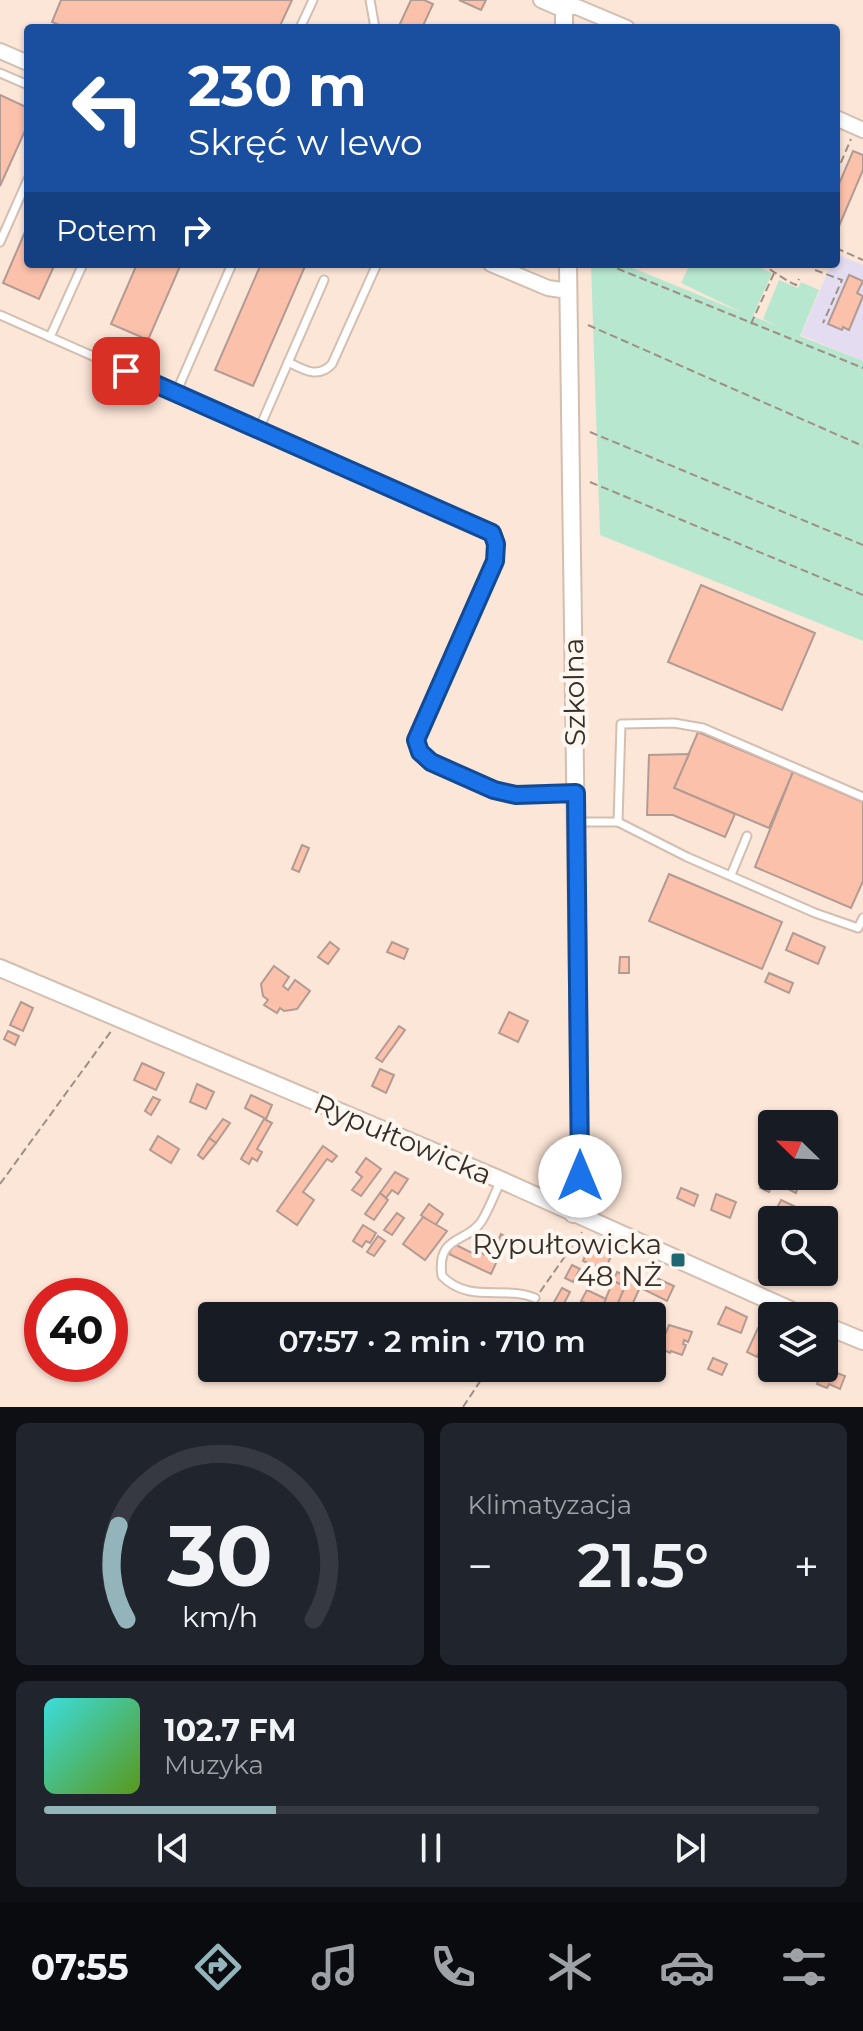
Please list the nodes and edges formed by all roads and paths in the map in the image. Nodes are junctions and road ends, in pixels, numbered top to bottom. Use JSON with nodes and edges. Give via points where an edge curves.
{"nodes":[{"id":1,"x":313,"y":0,"type":"edge"},
{"id":2,"x":370,"y":0,"type":"edge"},
{"id":3,"x":541,"y":0,"type":"edge"},
{"id":4,"x":564,"y":4,"type":"edge"},
{"id":5,"x":303,"y":24,"type":"edge"},
{"id":6,"x":374,"y":24,"type":"edge"},
{"id":7,"x":617,"y":24,"type":"edge"},
{"id":8,"x":0,"y":51,"type":"edge"},
{"id":9,"x":24,"y":61,"type":"edge"},
{"id":10,"x":0,"y":73,"type":"edge"},
{"id":11,"x":24,"y":83,"type":"edge"},
{"id":12,"x":840,"y":120,"type":"edge"},
{"id":13,"x":859,"y":131,"type":"edge"},
{"id":14,"x":840,"y":161,"type":"edge"},
{"id":15,"x":24,"y":188,"type":"edge"},
{"id":16,"x":0,"y":242,"type":"edge"},
{"id":17,"x":840,"y":250,"type":"edge"},
{"id":18,"x":863,"y":260,"type":"edge"},
{"id":19,"x":81,"y":268,"type":"edge"},
{"id":20,"x":230,"y":268,"type":"edge"},
{"id":21,"x":375,"y":268,"type":"edge"},
{"id":22,"x":500,"y":268,"type":"edge"},
{"id":23,"x":568,"y":268,"type":"edge"},
{"id":24,"x":616,"y":268,"type":"edge"},
{"id":25,"x":768,"y":268,"type":"edge"},
{"id":26,"x":815,"y":270,"type":"dead end"},
{"id":27,"x":775,"y":271,"type":"junction"},
{"id":28,"x":799,"y":279,"type":"dead end"},
{"id":29,"x":324,"y":280,"type":"dead end"},
{"id":30,"x":568,"y":291,"type":"junction"},
{"id":31,"x":0,"y":315,"type":"edge"},
{"id":32,"x":823,"y":323,"type":"dead end"},
{"id":33,"x":751,"y":324,"type":"junction"},
{"id":34,"x":588,"y":325,"type":"dead end"},
{"id":35,"x":50,"y":337,"type":"junction"},
{"id":36,"x":288,"y":362,"type":"junction"},
{"id":37,"x":863,"y":368,"type":"edge"},
{"id":38,"x":176,"y":393,"type":"junction"},
{"id":39,"x":259,"y":429,"type":"junction"},
{"id":40,"x":590,"y":432,"type":"dead end"},
{"id":41,"x":863,"y":446,"type":"edge"},
{"id":42,"x":590,"y":482,"type":"dead end"},
{"id":43,"x":863,"y":545,"type":"edge"},
{"id":44,"x":863,"y":595,"type":"edge"},
{"id":45,"x":576,"y":793,"type":"junction"},
{"id":46,"x":863,"y":797,"type":"edge"},
{"id":47,"x":576,"y":822,"type":"junction"},
{"id":48,"x":618,"y":822,"type":"junction"},
{"id":49,"x":747,"y":836,"type":"dead end"},
{"id":50,"x":731,"y":875,"type":"junction"},
{"id":51,"x":863,"y":918,"type":"edge"},
{"id":52,"x":861,"y":928,"type":"edge"},
{"id":53,"x":0,"y":968,"type":"edge"},
{"id":54,"x":119,"y":1019,"type":"junction"},
{"id":55,"x":501,"y":1180,"type":"junction"},
{"id":56,"x":0,"y":1184,"type":"edge"},
{"id":57,"x":581,"y":1218,"type":"junction"},
{"id":58,"x":535,"y":1298,"type":"junction"},
{"id":59,"x":532,"y":1302,"type":"edge"},
{"id":60,"x":772,"y":1302,"type":"edge"},
{"id":61,"x":838,"y":1331,"type":"edge"},
{"id":62,"x":863,"y":1341,"type":"edge"},
{"id":63,"x":480,"y":1382,"type":"edge"},
{"id":64,"x":463,"y":1407,"type":"edge"}],
"edges":[{"from":1,"to":5,"type":"lane"},
{"from":2,"to":6,"type":"lane"},
{"from":3,"to":4,"type":"street"},
{"from":4,"to":7,"type":"street"},
{"from":8,"to":9,"type":"street"},
{"from":10,"to":11,"type":"lane"},
{"from":12,"to":13,"type":"street"},
{"from":13,"to":14,"type":"path"},
{"from":15,"to":16,"type":"lane"},
{"from":17,"to":18,"type":"path"},
{"from":19,"to":35,"type":"lane"},
{"from":20,"to":38,"type":"lane"},
{"from":21,"to":36,"type":"lane","via":[[332,364],[317,373]]},
{"from":22,"to":30,"type":"street"},
{"from":23,"to":30,"type":"street","name":"Szkolna"},
{"from":24,"to":33,"type":"path"},
{"from":25,"to":27,"type":"path"},
{"from":26,"to":32,"type":"path","via":[[842,280]]},
{"from":27,"to":28,"type":"path","via":[[796,285]]},
{"from":27,"to":33,"type":"path"},
{"from":29,"to":36,"type":"lane"},
{"from":30,"to":45,"type":"street","name":"Szkolna"},
{"from":31,"to":35,"type":"lane"},
{"from":33,"to":37,"type":"path"},
{"from":34,"to":41,"type":"path"},
{"from":35,"to":38,"type":"lane"},
{"from":36,"to":39,"type":"lane"},
{"from":38,"to":39,"type":"lane"},
{"from":39,"to":45,"type":"lane","via":[[492,533],[495,561],[416,740],[431,762],[494,790],[516,795]]},
{"from":40,"to":43,"type":"path"},
{"from":42,"to":44,"type":"path"},
{"from":45,"to":47,"type":"street","name":"Szkolna"},
{"from":46,"to":48,"type":"lane","via":[[703,728],[621,724]]},
{"from":47,"to":48,"type":"lane"},
{"from":47,"to":57,"type":"street","name":"Szkolna"},
{"from":48,"to":50,"type":"lane"},
{"from":49,"to":50,"type":"lane"},
{"from":50,"to":52,"type":"lane"},
{"from":51,"to":52,"type":"lane"},
{"from":53,"to":54,"type":"street","name":"Rypułtowicka"},
{"from":54,"to":55,"type":"street","name":"Rypułtowicka"},
{"from":54,"to":56,"type":"path"},
{"from":55,"to":57,"type":"street","name":"Rypułtowicka"},
{"from":55,"to":58,"type":"lane","via":[[479,1225],[450,1244],[442,1257],[442,1276],[451,1285],[480,1294],[524,1293]]},
{"from":57,"to":58,"type":"path"},
{"from":57,"to":60,"type":"street","name":"Rypułtowicka"},
{"from":58,"to":59,"type":"path"},
{"from":61,"to":62,"type":"street"},
{"from":63,"to":64,"type":"path"}]}
